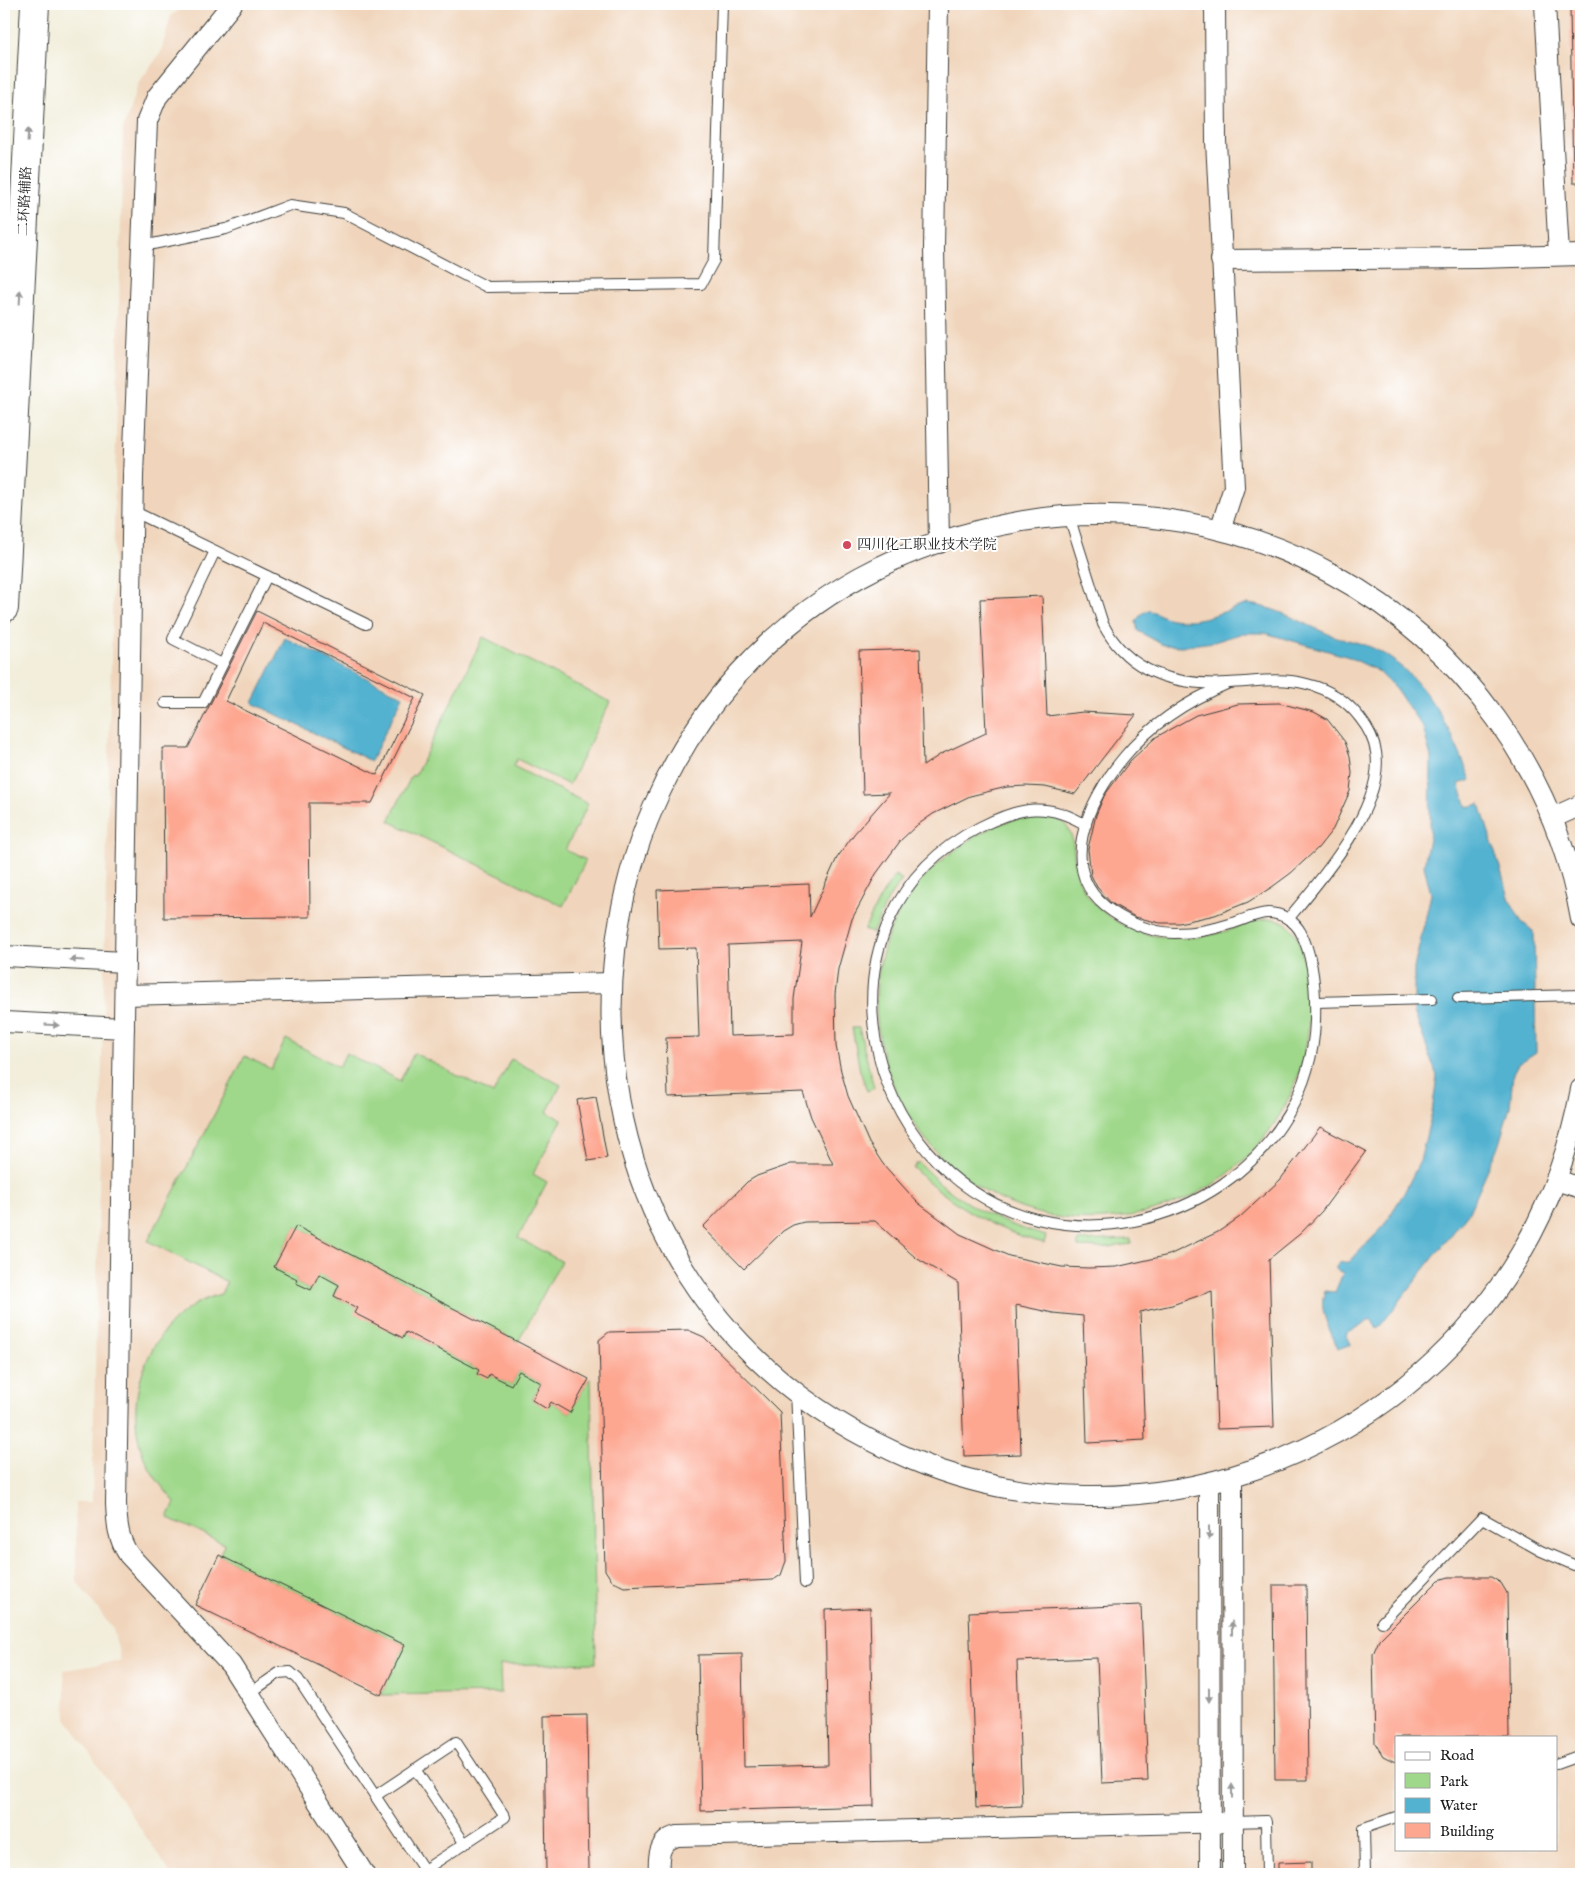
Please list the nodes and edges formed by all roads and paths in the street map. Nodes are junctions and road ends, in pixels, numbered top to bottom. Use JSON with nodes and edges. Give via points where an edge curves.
{"nodes":[{"id":1,"x":232,"y":4,"type":"edge"},
{"id":2,"x":722,"y":4,"type":"edge"},
{"id":3,"x":938,"y":4,"type":"edge"},
{"id":4,"x":1215,"y":4,"type":"edge"},
{"id":5,"x":1545,"y":4,"type":"edge"},
{"id":6,"x":34,"y":16,"type":"edge"},
{"id":7,"x":142,"y":246,"type":"junction"},
{"id":8,"x":1559,"y":255,"type":"junction"},
{"id":9,"x":1581,"y":255,"type":"edge"},
{"id":10,"x":1221,"y":260,"type":"junction"},
{"id":11,"x":133,"y":511,"type":"junction"},
{"id":12,"x":1069,"y":516,"type":"junction"},
{"id":13,"x":1220,"y":530,"type":"junction"},
{"id":14,"x":939,"y":543,"type":"junction"},
{"id":15,"x":215,"y":551,"type":"junction"},
{"id":16,"x":267,"y":576,"type":"junction"},
{"id":17,"x":4,"y":608,"type":"edge"},
{"id":18,"x":366,"y":624,"type":"dead end"},
{"id":19,"x":222,"y":664,"type":"junction"},
{"id":20,"x":1229,"y":683,"type":"junction"},
{"id":21,"x":165,"y":703,"type":"dead end"},
{"id":22,"x":1581,"y":805,"type":"edge"},
{"id":23,"x":1552,"y":818,"type":"junction"},
{"id":24,"x":1086,"y":825,"type":"junction"},
{"id":25,"x":1288,"y":919,"type":"junction"},
{"id":26,"x":1581,"y":919,"type":"edge"},
{"id":27,"x":4,"y":956,"type":"edge"},
{"id":28,"x":125,"y":962,"type":"junction"},
{"id":29,"x":611,"y":983,"type":"junction"},
{"id":30,"x":125,"y":995,"type":"junction"},
{"id":31,"x":1581,"y":995,"type":"edge"},
{"id":32,"x":1458,"y":998,"type":"dead end"},
{"id":33,"x":1432,"y":999,"type":"dead end"},
{"id":34,"x":1315,"y":1002,"type":"junction"},
{"id":35,"x":4,"y":1022,"type":"edge"},
{"id":36,"x":124,"y":1028,"type":"junction"},
{"id":37,"x":1581,"y":1089,"type":"edge"},
{"id":38,"x":1556,"y":1180,"type":"junction"},
{"id":39,"x":1581,"y":1188,"type":"edge"},
{"id":40,"x":796,"y":1392,"type":"junction"},
{"id":41,"x":1232,"y":1478,"type":"junction"},
{"id":42,"x":1209,"y":1484,"type":"junction"},
{"id":43,"x":1581,"y":1568,"type":"edge"},
{"id":44,"x":805,"y":1583,"type":"dead end"},
{"id":45,"x":1382,"y":1622,"type":"dead end"},
{"id":46,"x":250,"y":1693,"type":"junction"},
{"id":47,"x":1581,"y":1755,"type":"edge"},
{"id":48,"x":1558,"y":1763,"type":"edge"},
{"id":49,"x":415,"y":1769,"type":"junction"},
{"id":50,"x":375,"y":1796,"type":"junction"},
{"id":51,"x":1395,"y":1817,"type":"edge"},
{"id":52,"x":1210,"y":1822,"type":"junction"},
{"id":53,"x":1232,"y":1822,"type":"junction"},
{"id":54,"x":465,"y":1844,"type":"junction"},
{"id":55,"x":421,"y":1872,"type":"edge"},
{"id":56,"x":364,"y":1874,"type":"edge"},
{"id":57,"x":658,"y":1874,"type":"edge"},
{"id":58,"x":1210,"y":1874,"type":"edge"},
{"id":59,"x":1233,"y":1874,"type":"edge"},
{"id":60,"x":1268,"y":1874,"type":"edge"},
{"id":61,"x":1365,"y":1874,"type":"edge"}],
"edges":[{"from":1,"to":7,"type":"street","via":[[157,97],[147,121]]},
{"from":2,"to":7,"type":"lane","via":[[714,260],[701,284],[487,287],[344,213],[290,205],[226,228]]},
{"from":3,"to":14,"type":"street","via":[[934,248]]},
{"from":4,"to":10,"type":"street"},
{"from":5,"to":8,"type":"street"},
{"from":17,"to":6,"type":"main road","name":"二环路辅路","one_way":true},
{"from":7,"to":11,"type":"street"},
{"from":8,"to":9,"type":"street"},
{"from":8,"to":10,"type":"street"},
{"from":10,"to":13,"type":"street","via":[[1234,487]]},
{"from":11,"to":15,"type":"lane"},
{"from":11,"to":28,"type":"street"},
{"from":12,"to":13,"type":"street","via":[[1149,517]]},
{"from":12,"to":14,"type":"street","via":[[1005,524]]},
{"from":12,"to":20,"type":"lane","via":[[1103,624],[1123,654],[1156,674],[1205,684]]},
{"from":13,"to":23,"type":"street","via":[[1255,540],[1322,568],[1373,598],[1412,627],[1439,651],[1487,705],[1527,765]]},
{"from":14,"to":29,"type":"street","via":[[869,574],[808,613],[753,660],[706,715],[668,777],[638,843],[619,913]]},
{"from":15,"to":16,"type":"lane"},
{"from":15,"to":19,"type":"lane","via":[[172,639]]},
{"from":16,"to":18,"type":"lane"},
{"from":16,"to":19,"type":"lane"},
{"from":19,"to":21,"type":"lane","via":[[203,704]]},
{"from":20,"to":24,"type":"lane","via":[[1188,702],[1128,752],[1102,786]]},
{"from":20,"to":25,"type":"lane","via":[[1284,680],[1322,688],[1354,710],[1373,739],[1377,753],[1374,782],[1355,830]]},
{"from":22,"to":23,"type":"street"},
{"from":23,"to":26,"type":"street","via":[[1569,865]]},
{"from":24,"to":25,"type":"lane","via":[[1080,862],[1085,881],[1106,908],[1132,924],[1172,933],[1223,927],[1266,913]]},
{"from":24,"to":34,"type":"lane","via":[[1053,809],[1037,809],[1013,812],[969,832],[949,846],[915,880],[883,936],[871,1005],[881,1068],[903,1119],[927,1151],[968,1188],[1003,1207],[1034,1218],[1058,1224],[1109,1226],[1158,1216],[1205,1196],[1263,1148],[1295,1098],[1309,1058]]},
{"from":25,"to":34,"type":"lane","via":[[1299,929],[1306,945]]},
{"from":28,"to":27,"type":"street","one_way":true},
{"from":28,"to":30,"type":"street"},
{"from":29,"to":30,"type":"street"},
{"from":29,"to":40,"type":"street","via":[[611,1031],[618,1094],[625,1129],[648,1198],[681,1262],[701,1292],[747,1348]]},
{"from":30,"to":36,"type":"street"},
{"from":31,"to":32,"type":"lane"},
{"from":33,"to":34,"type":"lane"},
{"from":35,"to":36,"type":"street","one_way":true},
{"from":36,"to":46,"type":"street","via":[[117,1530],[129,1555],[217,1647]]},
{"from":37,"to":38,"type":"street"},
{"from":38,"to":39,"type":"street"},
{"from":38,"to":41,"type":"street","via":[[1540,1219],[1504,1282],[1433,1364],[1398,1394],[1346,1429],[1281,1461]]},
{"from":40,"to":42,"type":"street","via":[[842,1424],[894,1452],[936,1469],[996,1486],[1068,1496],[1104,1497],[1158,1493]]},
{"from":40,"to":44,"type":"lane"},
{"from":41,"to":42,"type":"street"},
{"from":53,"to":41,"type":"street","one_way":true},
{"from":42,"to":52,"type":"street","one_way":true},
{"from":43,"to":45,"type":"lane","via":[[1540,1551],[1482,1518]]},
{"from":46,"to":50,"type":"lane","via":[[279,1673],[290,1672],[298,1679]]},
{"from":46,"to":56,"type":"street"},
{"from":47,"to":48,"type":"lane"},
{"from":49,"to":50,"type":"lane"},
{"from":49,"to":54,"type":"lane"},
{"from":49,"to":54,"type":"lane","via":[[456,1742],[504,1817]]},
{"from":50,"to":55,"type":"lane"},
{"from":51,"to":61,"type":"lane","via":[[1364,1828]]},
{"from":52,"to":53,"type":"street"},
{"from":52,"to":57,"type":"street","via":[[677,1836],[661,1847]]},
{"from":52,"to":58,"type":"street"},
{"from":53,"to":59,"type":"street"},
{"from":53,"to":60,"type":"lane","via":[[1266,1821]]},
{"from":54,"to":55,"type":"lane"}]}
